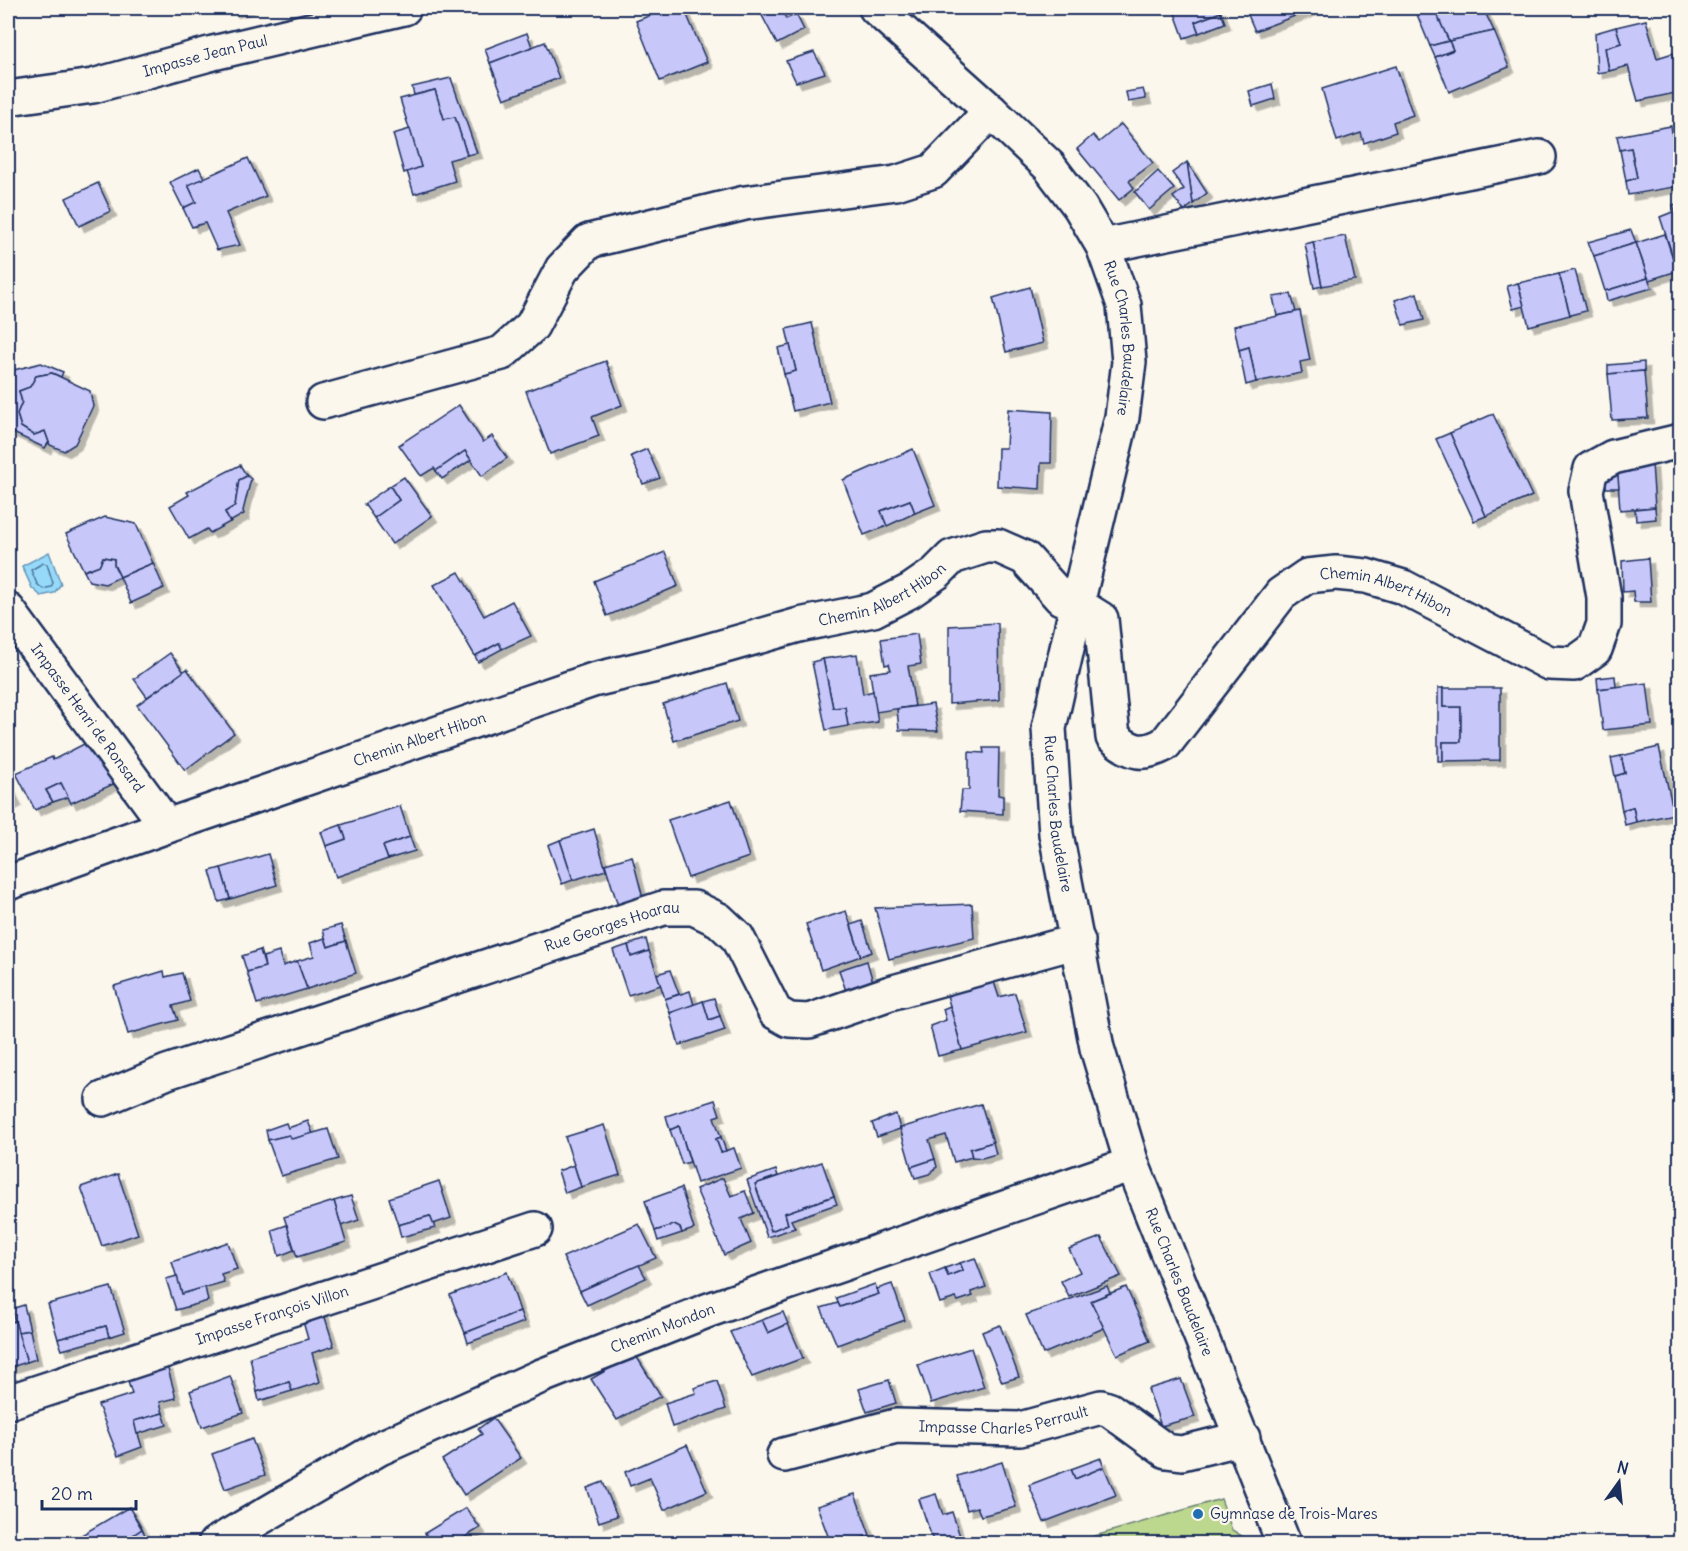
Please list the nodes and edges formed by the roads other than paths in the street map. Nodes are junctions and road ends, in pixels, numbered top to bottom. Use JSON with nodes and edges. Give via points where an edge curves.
{"nodes":[{"id":1,"x":404,"y":8,"type":"edge"},
{"id":2,"x":876,"y":8,"type":"edge"},
{"id":3,"x":8,"y":98,"type":"edge"},
{"id":4,"x":991,"y":111,"type":"junction"},
{"id":5,"x":1539,"y":157,"type":"dead end"},
{"id":6,"x":1103,"y":246,"type":"junction"},
{"id":7,"x":323,"y":402,"type":"dead end"},
{"id":8,"x":1680,"y":441,"type":"edge"},
{"id":9,"x":1077,"y":604,"type":"junction"},
{"id":10,"x":8,"y":610,"type":"edge"},
{"id":11,"x":167,"y":826,"type":"junction"},
{"id":12,"x":8,"y":883,"type":"edge"},
{"id":13,"x":1078,"y":941,"type":"junction"},
{"id":14,"x":103,"y":1099,"type":"dead end"},
{"id":15,"x":1131,"y":1164,"type":"junction"},
{"id":16,"x":535,"y":1229,"type":"dead end"},
{"id":17,"x":8,"y":1402,"type":"edge"},
{"id":18,"x":1243,"y":1438,"type":"junction"},
{"id":19,"x":784,"y":1455,"type":"dead end"},
{"id":20,"x":215,"y":1544,"type":"edge"},
{"id":21,"x":1284,"y":1544,"type":"edge"}],
"edges":[{"from":1,"to":3,"type":"street","name":"Impasse Jean Paul","via":[[93,86]]},
{"from":2,"to":4,"type":"street","name":"Rue Charles Baudelaire"},
{"from":4,"to":6,"type":"street","name":"Rue Charles Baudelaire","via":[[1049,166]]},
{"from":4,"to":7,"type":"street","via":[[933,171],[896,183],[745,203],[590,241],[562,268],[532,326],[502,353]]},
{"from":5,"to":6,"type":"street"},
{"from":6,"to":9,"type":"street","name":"Rue Charles Baudelaire","via":[[1124,305],[1129,362],[1122,417]]},
{"from":8,"to":9,"type":"street","name":"Chemin Albert Hibon","via":[[1613,457],[1591,469],[1586,491],[1604,597],[1604,624],[1595,649],[1574,664],[1549,663],[1403,587],[1366,576],[1307,576],[1281,594],[1165,744],[1152,751],[1137,752],[1113,736],[1101,619]]},
{"from":9,"to":11,"type":"street","name":"Chemin Albert Hibon","via":[[1061,598],[1025,558],[998,546],[979,547],[952,557],[910,591],[873,610],[799,625],[593,680]]},
{"from":9,"to":13,"type":"street","name":"Rue Charles Baudelaire","via":[[1049,728],[1056,834]]},
{"from":10,"to":11,"type":"street","name":"Impasse Henri de Ronsard"},
{"from":11,"to":12,"type":"street","name":"Chemin Albert Hibon"},
{"from":13,"to":14,"type":"street","name":"Rue Georges Hoarau","via":[[890,993],[809,1021],[789,1020],[775,1012],[737,937],[719,920],[694,908],[663,908],[167,1072]]},
{"from":13,"to":15,"type":"street","name":"Rue Charles Baudelaire","via":[[1097,1048]]},
{"from":15,"to":18,"type":"street","name":"Rue Charles Baudelaire"},
{"from":15,"to":20,"type":"street","name":"Chemin Mondon","via":[[709,1310],[538,1377],[378,1449]]},
{"from":16,"to":17,"type":"street","name":"Impasse François Villon"},
{"from":18,"to":19,"type":"street","name":"Impasse Charles Perrault","via":[[1182,1453],[1167,1451],[1101,1407],[1020,1429],[896,1426]]},
{"from":18,"to":21,"type":"street","name":"Rue Charles Baudelaire"}]}
